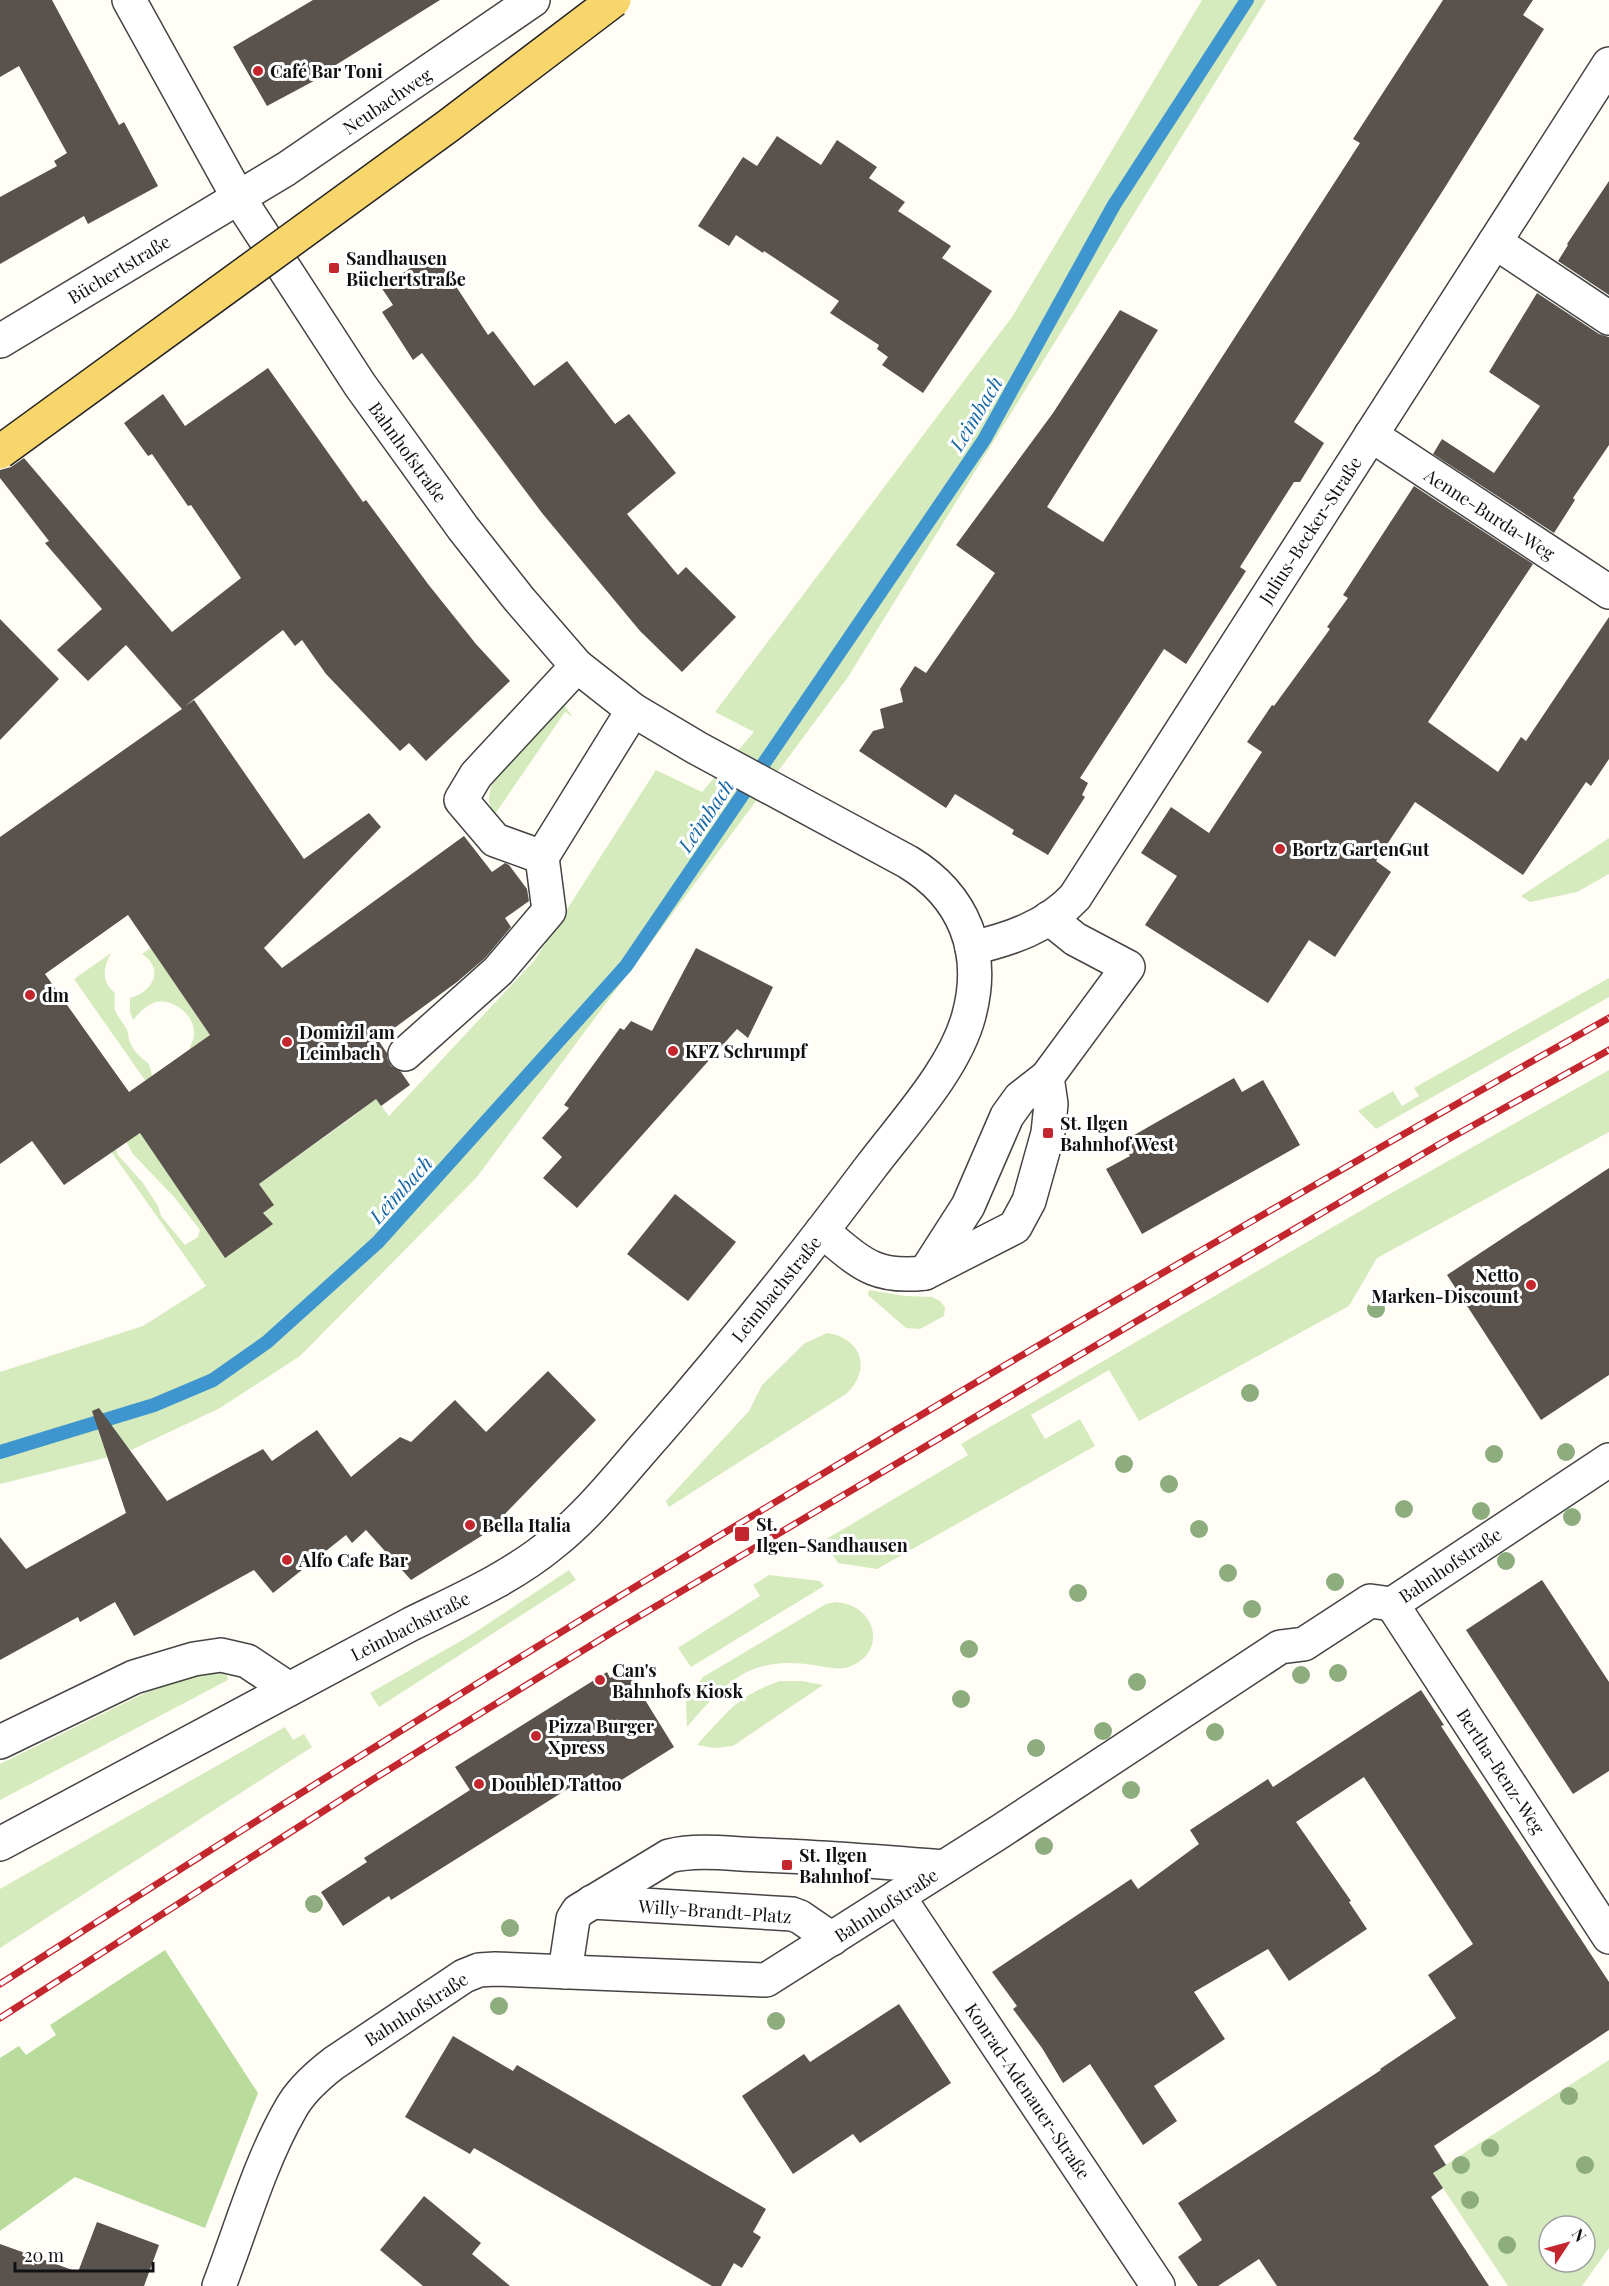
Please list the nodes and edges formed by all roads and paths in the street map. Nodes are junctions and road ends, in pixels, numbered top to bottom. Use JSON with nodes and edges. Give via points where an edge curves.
{"nodes":[{"id":1,"x":129,"y":0,"type":"edge"},
{"id":2,"x":533,"y":0,"type":"edge"},
{"id":3,"x":614,"y":0,"type":"edge"},
{"id":4,"x":1609,"y":64,"type":"edge"},
{"id":5,"x":238,"y":197,"type":"junction"},
{"id":6,"x":1495,"y":242,"type":"junction"},
{"id":7,"x":1609,"y":318,"type":"edge"},
{"id":8,"x":0,"y":341,"type":"edge"},
{"id":9,"x":1371,"y":435,"type":"junction"},
{"id":10,"x":0,"y":452,"type":"edge"},
{"id":11,"x":1609,"y":592,"type":"edge"},
{"id":12,"x":577,"y":666,"type":"junction"},
{"id":13,"x":633,"y":710,"type":"junction"},
{"id":14,"x":797,"y":802,"type":"joint"},
{"id":15,"x":542,"y":857,"type":"junction"},
{"id":16,"x":1049,"y":918,"type":"junction"},
{"id":17,"x":972,"y":948,"type":"junction"},
{"id":18,"x":405,"y":1054,"type":"dead end"},
{"id":19,"x":1047,"y":1077,"type":"junction"},
{"id":20,"x":822,"y":1231,"type":"junction"},
{"id":21,"x":925,"y":1273,"type":"junction"},
{"id":22,"x":1609,"y":1460,"type":"edge"},
{"id":23,"x":1392,"y":1604,"type":"junction"},
{"id":24,"x":289,"y":1689,"type":"junction"},
{"id":25,"x":0,"y":1742,"type":"edge"},
{"id":26,"x":0,"y":1844,"type":"edge"},
{"id":27,"x":944,"y":1867,"type":"junction"},
{"id":28,"x":898,"y":1896,"type":"junction"},
{"id":29,"x":592,"y":1902,"type":"junction"},
{"id":30,"x":1609,"y":1937,"type":"edge"},
{"id":31,"x":832,"y":1939,"type":"junction"},
{"id":32,"x":565,"y":1972,"type":"junction"},
{"id":33,"x":219,"y":2286,"type":"edge"},
{"id":34,"x":1158,"y":2286,"type":"edge"}],
"edges":[{"from":1,"to":5,"type":"street","name":"Bahnhofstraße"},
{"from":2,"to":5,"type":"street","name":"Neubachweg","via":[[286,169]]},
{"from":3,"to":10,"type":"main road","bridge":true,"via":[[448,126]]},
{"from":4,"to":6,"type":"street","name":"Julius-Becker-Straße"},
{"from":5,"to":8,"type":"street","name":"Büchertstraße"},
{"from":5,"to":12,"type":"street","name":"Bahnhofstraße","via":[[360,385],[463,528]]},
{"from":6,"to":7,"type":"street"},
{"from":6,"to":9,"type":"street","name":"Julius-Becker-Straße"},
{"from":9,"to":11,"type":"street","name":"Aenne-Burda-Weg"},
{"from":9,"to":16,"type":"street","name":"Julius-Becker-Straße","via":[[1075,897]]},
{"from":12,"to":13,"type":"street","name":"Bahnhofstraße"},
{"from":12,"to":15,"type":"street","via":[[476,774],[461,800],[495,840]]},
{"from":13,"to":14,"type":"street","name":"Bahnhofstraße"},
{"from":13,"to":15,"type":"street"},
{"from":14,"to":17,"type":"street","name":"Leimbachstraße","via":[[930,877],[958,909]]},
{"from":15,"to":18,"type":"street","via":[[549,911],[498,970]]},
{"from":16,"to":17,"type":"street","name":"Julius-Becker-Straße","via":[[1021,934]]},
{"from":16,"to":19,"type":"street","via":[[1075,939],[1128,967]]},
{"from":17,"to":20,"type":"street","name":"Leimbachstraße","via":[[974,994],[960,1041],[931,1089]]},
{"from":19,"to":21,"type":"street","via":[[1020,1098],[1007,1116],[968,1206]]},
{"from":19,"to":21,"type":"street","via":[[1051,1104],[1048,1133],[1029,1200],[1015,1227]]},
{"from":20,"to":21,"type":"street","via":[[879,1272]]},
{"from":20,"to":24,"type":"street","name":"Leimbachstraße","via":[[714,1367],[592,1507],[554,1543],[514,1572]]},
{"from":22,"to":23,"type":"street","name":"Bahnhofstraße"},
{"from":23,"to":27,"type":"street","name":"Bahnhofstraße","via":[[1370,1601],[1304,1644],[1280,1647]]},
{"from":23,"to":30,"type":"street","name":"Bertha-Benz-Weg"},
{"from":24,"to":25,"type":"street","via":[[247,1661],[221,1655],[194,1659],[134,1677]]},
{"from":24,"to":26,"type":"street","name":"Leimbachstraße"},
{"from":27,"to":28,"type":"street","name":"Bahnhofstraße"},
{"from":27,"to":29,"type":"street","name":"Willy-Brandt-Platz","via":[[686,1852],[669,1856]]},
{"from":28,"to":31,"type":"street","name":"Bahnhofstraße"},
{"from":28,"to":34,"type":"street","name":"Konrad-Adenauer-Straße"},
{"from":29,"to":31,"type":"street","name":"Willy-Brandt-Platz","via":[[792,1914]]},
{"from":29,"to":32,"type":"street","name":"Willy-Brandt-Platz","via":[[573,1919]]},
{"from":31,"to":32,"type":"street","name":"Bahnhofstraße","via":[[766,1980]]},
{"from":32,"to":33,"type":"street","name":"Bahnhofstraße","via":[[495,1969],[464,1976],[321,2073],[290,2110],[268,2156]]}]}
